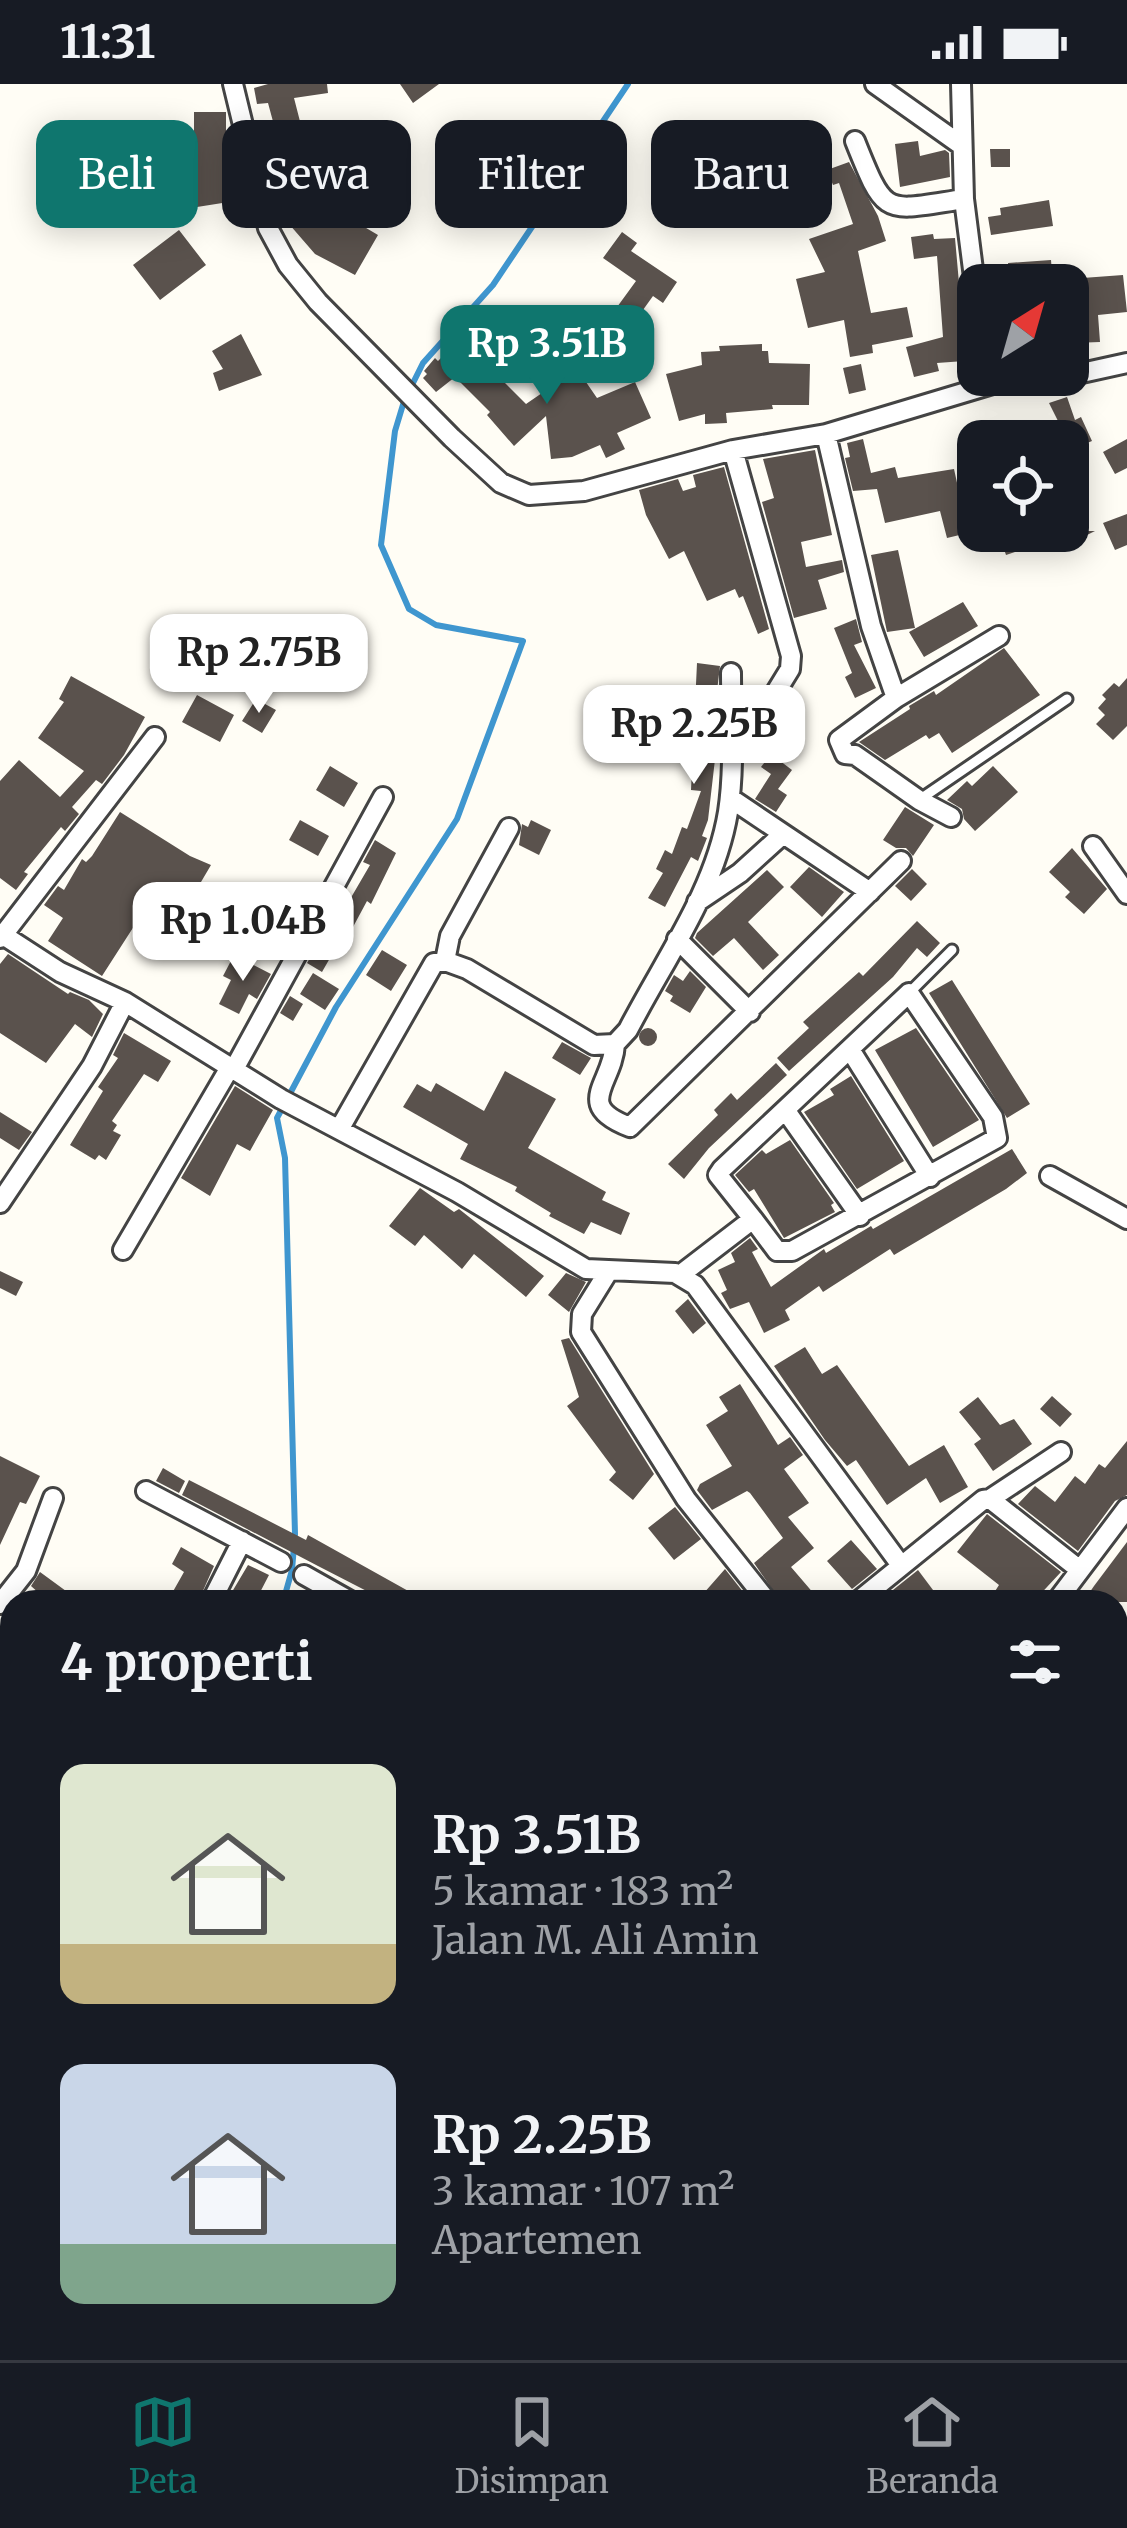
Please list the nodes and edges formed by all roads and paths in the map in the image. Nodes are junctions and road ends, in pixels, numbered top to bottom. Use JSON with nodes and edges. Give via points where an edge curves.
{"nodes":[{"id":1,"x":233,"y":84,"type":"edge"},
{"id":2,"x":875,"y":84,"type":"edge"},
{"id":3,"x":961,"y":84,"type":"edge"},
{"id":4,"x":855,"y":141,"type":"dead end"},
{"id":5,"x":961,"y":145,"type":"junction"},
{"id":6,"x":964,"y":200,"type":"junction"},
{"id":7,"x":972,"y":264,"type":"edge"},
{"id":8,"x":1127,"y":363,"type":"edge"},
{"id":9,"x":1089,"y":371,"type":"edge"},
{"id":10,"x":957,"y":391,"type":"edge"},
{"id":11,"x":826,"y":434,"type":"junction"},
{"id":12,"x":734,"y":450,"type":"junction"},
{"id":13,"x":999,"y":636,"type":"dead end"},
{"id":14,"x":731,"y":673,"type":"dead end"},
{"id":15,"x":896,"y":698,"type":"junction"},
{"id":16,"x":1067,"y":699,"type":"dead end"},
{"id":17,"x":763,"y":713,"type":"dead end"},
{"id":18,"x":155,"y":736,"type":"dead end"},
{"id":19,"x":383,"y":797,"type":"dead end"},
{"id":20,"x":730,"y":798,"type":"junction"},
{"id":21,"x":919,"y":800,"type":"junction"},
{"id":22,"x":951,"y":817,"type":"dead end"},
{"id":23,"x":509,"y":828,"type":"dead end"},
{"id":24,"x":783,"y":834,"type":"junction"},
{"id":25,"x":1094,"y":846,"type":"dead end"},
{"id":26,"x":901,"y":861,"type":"dead end"},
{"id":27,"x":870,"y":892,"type":"junction"},
{"id":28,"x":1127,"y":894,"type":"edge"},
{"id":29,"x":698,"y":902,"type":"junction"},
{"id":30,"x":2,"y":936,"type":"edge"},
{"id":31,"x":677,"y":939,"type":"junction"},
{"id":32,"x":952,"y":950,"type":"dead end"},
{"id":33,"x":445,"y":961,"type":"junction"},
{"id":34,"x":909,"y":993,"type":"junction"},
{"id":35,"x":125,"y":1002,"type":"junction"},
{"id":36,"x":750,"y":1012,"type":"junction"},
{"id":37,"x":615,"y":1043,"type":"junction"},
{"id":38,"x":851,"y":1051,"type":"junction"},
{"id":39,"x":231,"y":1070,"type":"junction"},
{"id":40,"x":785,"y":1111,"type":"junction"},
{"id":41,"x":340,"y":1128,"type":"junction"},
{"id":42,"x":1051,"y":1176,"type":"dead end"},
{"id":43,"x":930,"y":1177,"type":"junction"},
{"id":44,"x":0,"y":1203,"type":"edge"},
{"id":45,"x":860,"y":1216,"type":"junction"},
{"id":46,"x":752,"y":1219,"type":"junction"},
{"id":47,"x":1127,"y":1219,"type":"edge"},
{"id":48,"x":123,"y":1250,"type":"dead end"},
{"id":49,"x":608,"y":1271,"type":"junction"},
{"id":50,"x":680,"y":1275,"type":"junction"},
{"id":51,"x":1061,"y":1452,"type":"dead end"},
{"id":52,"x":146,"y":1491,"type":"dead end"},
{"id":53,"x":53,"y":1498,"type":"dead end"},
{"id":54,"x":990,"y":1499,"type":"junction"},
{"id":55,"x":1127,"y":1508,"type":"edge"},
{"id":56,"x":242,"y":1540,"type":"junction"},
{"id":57,"x":280,"y":1562,"type":"dead end"},
{"id":58,"x":900,"y":1564,"type":"junction"},
{"id":59,"x":1080,"y":1570,"type":"junction"},
{"id":60,"x":304,"y":1575,"type":"dead end"},
{"id":61,"x":11,"y":1590,"type":"edge"},
{"id":62,"x":217,"y":1590,"type":"edge"},
{"id":63,"x":329,"y":1590,"type":"edge"},
{"id":64,"x":758,"y":1590,"type":"edge"},
{"id":65,"x":870,"y":1590,"type":"edge"},
{"id":66,"x":1065,"y":1590,"type":"edge"}],
"edges":[{"from":1,"to":12,"type":"street","via":[[268,228],[288,265],[501,483],[529,495],[609,486]]},
{"from":2,"to":5,"type":"street"},
{"from":3,"to":5,"type":"street"},
{"from":4,"to":6,"type":"street","via":[[888,206]]},
{"from":5,"to":6,"type":"street"},
{"from":6,"to":7,"type":"street"},
{"from":8,"to":9,"type":"street"},
{"from":10,"to":11,"type":"street"},
{"from":11,"to":12,"type":"street"},
{"from":11,"to":15,"type":"street"},
{"from":12,"to":17,"type":"street","via":[[792,663]]},
{"from":13,"to":15,"type":"street"},
{"from":14,"to":20,"type":"street"},
{"from":15,"to":21,"type":"street","via":[[843,734],[839,746]]},
{"from":16,"to":21,"type":"lane"},
{"from":18,"to":30,"type":"street"},
{"from":19,"to":39,"type":"street"},
{"from":20,"to":24,"type":"street"},
{"from":20,"to":29,"type":"street"},
{"from":21,"to":22,"type":"street"},
{"from":23,"to":33,"type":"street","via":[[450,936]]},
{"from":24,"to":27,"type":"street"},
{"from":24,"to":29,"type":"street"},
{"from":25,"to":28,"type":"street"},
{"from":26,"to":27,"type":"street"},
{"from":27,"to":36,"type":"street"},
{"from":29,"to":31,"type":"street"},
{"from":30,"to":35,"type":"street"},
{"from":31,"to":36,"type":"street"},
{"from":31,"to":37,"type":"street"},
{"from":32,"to":34,"type":"lane"},
{"from":33,"to":37,"type":"street","via":[[594,1045]]},
{"from":33,"to":41,"type":"street","via":[[427,970]]},
{"from":34,"to":38,"type":"street"},
{"from":34,"to":43,"type":"street","via":[[999,1132]]},
{"from":35,"to":39,"type":"street"},
{"from":35,"to":44,"type":"street"},
{"from":36,"to":37,"type":"street","via":[[631,1126],[611,1120],[598,1104]]},
{"from":38,"to":40,"type":"street"},
{"from":38,"to":43,"type":"street"},
{"from":39,"to":41,"type":"street"},
{"from":39,"to":48,"type":"street"},
{"from":40,"to":45,"type":"street"},
{"from":40,"to":46,"type":"street","via":[[718,1175]]},
{"from":41,"to":49,"type":"street","via":[[586,1269]]},
{"from":42,"to":47,"type":"street"},
{"from":43,"to":45,"type":"street"},
{"from":45,"to":46,"type":"street","via":[[785,1253]]},
{"from":46,"to":50,"type":"street"},
{"from":49,"to":50,"type":"street"},
{"from":49,"to":64,"type":"street","via":[[581,1314],[581,1331],[686,1499]]},
{"from":50,"to":58,"type":"street","via":[[724,1322]]},
{"from":51,"to":54,"type":"street"},
{"from":52,"to":56,"type":"street"},
{"from":53,"to":61,"type":"street"},
{"from":54,"to":58,"type":"street"},
{"from":54,"to":59,"type":"street"},
{"from":55,"to":59,"type":"street"},
{"from":56,"to":57,"type":"street"},
{"from":56,"to":62,"type":"street"},
{"from":58,"to":65,"type":"street"},
{"from":59,"to":66,"type":"street"},
{"from":60,"to":63,"type":"street"}]}
